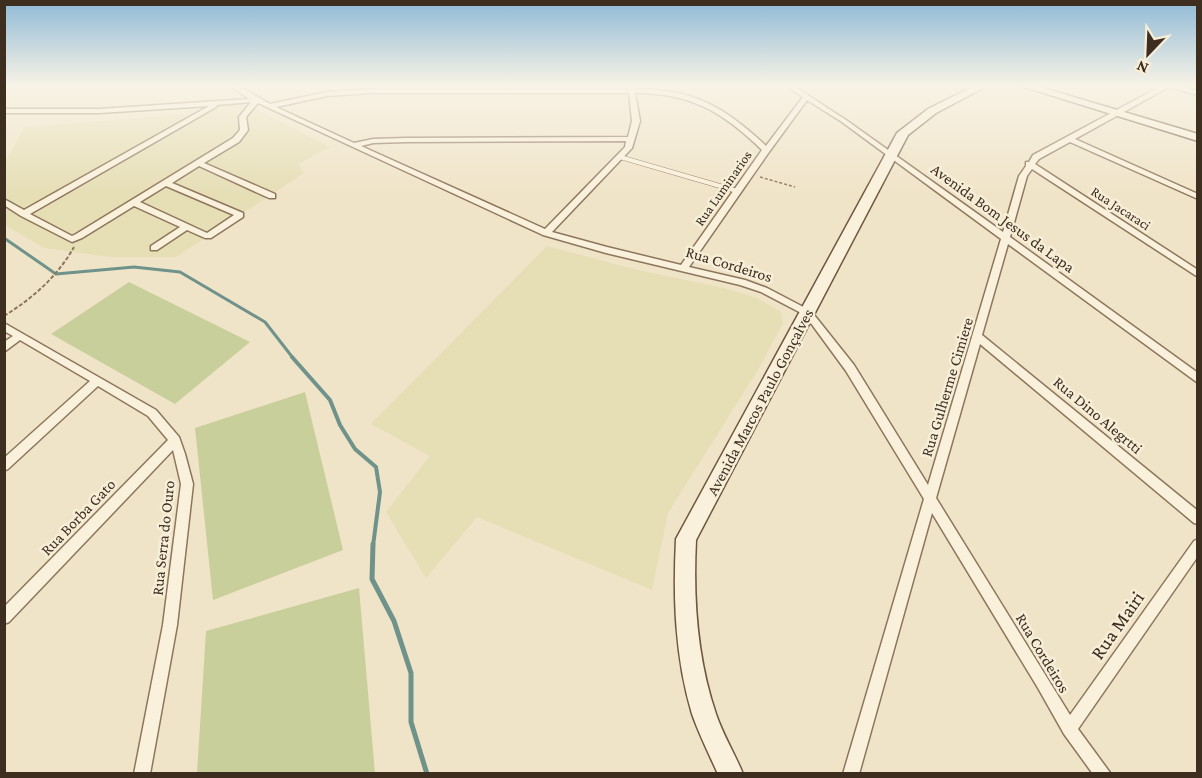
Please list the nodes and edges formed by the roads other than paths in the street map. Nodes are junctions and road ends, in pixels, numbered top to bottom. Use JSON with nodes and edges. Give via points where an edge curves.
{"nodes":[{"id":1,"x":186,"y":121,"type":"edge"},
{"id":2,"x":243,"y":121,"type":"edge"},
{"id":3,"x":302,"y":121,"type":"edge"},
{"id":4,"x":636,"y":121,"type":"edge"},
{"id":5,"x":735,"y":121,"type":"edge"},
{"id":6,"x":788,"y":121,"type":"edge"},
{"id":7,"x":843,"y":121,"type":"edge"},
{"id":8,"x":917,"y":121,"type":"edge"},
{"id":9,"x":1101,"y":121,"type":"edge"},
{"id":10,"x":1143,"y":121,"type":"edge"},
{"id":11,"x":1197,"y":138,"type":"edge"},
{"id":12,"x":632,"y":139,"type":"junction"},
{"id":13,"x":1070,"y":139,"type":"junction"},
{"id":14,"x":353,"y":145,"type":"junction"},
{"id":15,"x":766,"y":150,"type":"junction"},
{"id":16,"x":890,"y":155,"type":"junction"},
{"id":17,"x":620,"y":157,"type":"junction"},
{"id":18,"x":199,"y":163,"type":"junction"},
{"id":19,"x":1029,"y":164,"type":"junction"},
{"id":20,"x":166,"y":183,"type":"junction"},
{"id":21,"x":737,"y":191,"type":"junction"},
{"id":22,"x":272,"y":196,"type":"dead end"},
{"id":23,"x":1197,"y":196,"type":"edge"},
{"id":24,"x":4,"y":201,"type":"edge"},
{"id":25,"x":133,"y":202,"type":"junction"},
{"id":26,"x":24,"y":214,"type":"junction"},
{"id":27,"x":187,"y":226,"type":"junction"},
{"id":28,"x":546,"y":233,"type":"junction"},
{"id":29,"x":1006,"y":238,"type":"junction"},
{"id":30,"x":154,"y":248,"type":"dead end"},
{"id":31,"x":684,"y":267,"type":"junction"},
{"id":32,"x":1196,"y":271,"type":"edge"},
{"id":33,"x":808,"y":313,"type":"junction"},
{"id":34,"x":4,"y":326,"type":"edge"},
{"id":35,"x":20,"y":336,"type":"junction"},
{"id":36,"x":978,"y":337,"type":"junction"},
{"id":37,"x":4,"y":348,"type":"edge"},
{"id":38,"x":1197,"y":379,"type":"edge"},
{"id":39,"x":97,"y":381,"type":"junction"},
{"id":40,"x":175,"y":440,"type":"junction"},
{"id":41,"x":4,"y":466,"type":"edge"},
{"id":42,"x":930,"y":496,"type":"junction"},
{"id":43,"x":1197,"y":519,"type":"edge"},
{"id":44,"x":1197,"y":545,"type":"edge"},
{"id":45,"x":4,"y":617,"type":"edge"},
{"id":46,"x":1069,"y":729,"type":"junction"},
{"id":47,"x":141,"y":773,"type":"edge"},
{"id":48,"x":731,"y":774,"type":"edge"},
{"id":49,"x":851,"y":774,"type":"edge"},
{"id":50,"x":1103,"y":774,"type":"edge"}],
"edges":[{"from":1,"to":26,"type":"street"},
{"from":2,"to":18,"type":"street","via":[[244,130],[236,140]]},
{"from":3,"to":14,"type":"street","name":"Rua Cordeiros"},
{"from":4,"to":12,"type":"street"},
{"from":5,"to":15,"type":"street"},
{"from":6,"to":15,"type":"street","name":"Rua Luminarios"},
{"from":7,"to":16,"type":"street","name":"Avenida Bom Jesus da Lapa"},
{"from":8,"to":16,"type":"street","name":"Avenida Marcos Paulo Gonçalves"},
{"from":9,"to":13,"type":"street"},
{"from":10,"to":11,"type":"street"},
{"from":12,"to":14,"type":"street","via":[[406,140]]},
{"from":12,"to":17,"type":"street"},
{"from":13,"to":19,"type":"street"},
{"from":13,"to":23,"type":"street"},
{"from":14,"to":28,"type":"street","name":"Rua Cordeiros"},
{"from":15,"to":21,"type":"street","name":"Rua Luminarios"},
{"from":16,"to":29,"type":"street","name":"Avenida Bom Jesus da Lapa"},
{"from":16,"to":33,"type":"street","name":"Avenida Marcos Paulo Gonçalves"},
{"from":17,"to":21,"type":"lane"},
{"from":17,"to":28,"type":"street"},
{"from":18,"to":20,"type":"street"},
{"from":18,"to":22,"type":"street"},
{"from":19,"to":29,"type":"street","name":"Rua Gulherme Cimiere"},
{"from":19,"to":32,"type":"street","name":"Rua Jacaraci"},
{"from":20,"to":25,"type":"street"},
{"from":20,"to":27,"type":"street","via":[[240,215],[208,236]]},
{"from":21,"to":31,"type":"street","name":"Rua Luminarios"},
{"from":24,"to":26,"type":"street"},
{"from":25,"to":26,"type":"street","via":[[72,238]]},
{"from":25,"to":27,"type":"street"},
{"from":27,"to":30,"type":"street"},
{"from":28,"to":31,"type":"street","name":"Rua Cordeiros"},
{"from":29,"to":36,"type":"street","name":"Rua Gulherme Cimiere"},
{"from":29,"to":38,"type":"street","name":"Avenida Bom Jesus da Lapa"},
{"from":31,"to":33,"type":"street","name":"Rua Cordeiros","via":[[753,286]]},
{"from":33,"to":42,"type":"street","name":"Rua Cordeiros","via":[[850,368]]},
{"from":33,"to":48,"type":"street","name":"Avenida Marcos Paulo Gonçalves","via":[[686,539],[686,636],[705,715]]},
{"from":34,"to":35,"type":"street","name":"Rua Serra do Ouro"},
{"from":35,"to":37,"type":"street"},
{"from":35,"to":39,"type":"street","name":"Rua Serra do Ouro"},
{"from":36,"to":42,"type":"street","name":"Rua Gulherme Cimiere"},
{"from":36,"to":43,"type":"street","name":"Rua Dino Alegrtti"},
{"from":39,"to":40,"type":"street","name":"Rua Serra do Ouro","via":[[152,413]]},
{"from":39,"to":41,"type":"street"},
{"from":40,"to":45,"type":"street","name":"Rua Borba Gato"},
{"from":40,"to":47,"type":"street","name":"Rua Serra do Ouro","via":[[188,484],[186,505],[170,625]]},
{"from":42,"to":46,"type":"street","name":"Rua Cordeiros"},
{"from":42,"to":49,"type":"street","name":"Rua Gulherme Cimiere"},
{"from":44,"to":46,"type":"street","name":"Rua Mairi"},
{"from":46,"to":50,"type":"street","name":"Rua Cordeiros"}]}
